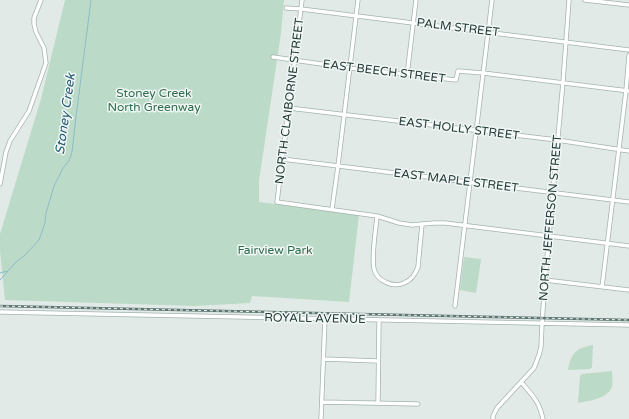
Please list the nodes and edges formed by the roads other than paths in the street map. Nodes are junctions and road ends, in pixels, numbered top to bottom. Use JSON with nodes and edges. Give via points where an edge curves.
{"nodes":[{"id":1,"x":41,"y":0,"type":"edge"},
{"id":2,"x":302,"y":0,"type":"edge"},
{"id":3,"x":358,"y":0,"type":"edge"},
{"id":4,"x":416,"y":0,"type":"edge"},
{"id":5,"x":492,"y":0,"type":"edge"},
{"id":6,"x":569,"y":0,"type":"edge"},
{"id":7,"x":584,"y":0,"type":"edge"},
{"id":8,"x":629,"y":5,"type":"edge"},
{"id":9,"x":286,"y":8,"type":"dead end"},
{"id":10,"x":301,"y":9,"type":"junction"},
{"id":11,"x":356,"y":16,"type":"junction"},
{"id":12,"x":414,"y":23,"type":"junction"},
{"id":13,"x":488,"y":32,"type":"junction"},
{"id":14,"x":565,"y":42,"type":"junction"},
{"id":15,"x":629,"y":50,"type":"edge"},
{"id":16,"x":629,"y":55,"type":"edge"},
{"id":17,"x":274,"y":57,"type":"dead end"},
{"id":18,"x":295,"y":61,"type":"junction"},
{"id":19,"x":349,"y":68,"type":"junction"},
{"id":20,"x":483,"y":73,"type":"junction"},
{"id":21,"x":407,"y":75,"type":"junction"},
{"id":22,"x":563,"y":82,"type":"junction"},
{"id":23,"x":628,"y":91,"type":"edge"},
{"id":24,"x":289,"y":108,"type":"junction"},
{"id":25,"x":344,"y":115,"type":"junction"},
{"id":26,"x":477,"y":131,"type":"junction"},
{"id":27,"x":557,"y":140,"type":"junction"},
{"id":28,"x":619,"y":149,"type":"junction"},
{"id":29,"x":629,"y":151,"type":"edge"},
{"id":30,"x":282,"y":159,"type":"junction"},
{"id":31,"x":338,"y":166,"type":"junction"},
{"id":32,"x":470,"y":182,"type":"junction"},
{"id":33,"x":0,"y":184,"type":"edge"},
{"id":34,"x":552,"y":192,"type":"junction"},
{"id":35,"x":612,"y":200,"type":"junction"},
{"id":36,"x":629,"y":202,"type":"edge"},
{"id":37,"x":332,"y":210,"type":"junction"},
{"id":38,"x":377,"y":216,"type":"junction"},
{"id":39,"x":422,"y":224,"type":"junction"},
{"id":40,"x":464,"y":226,"type":"junction"},
{"id":41,"x":549,"y":236,"type":"junction"},
{"id":42,"x":607,"y":243,"type":"junction"},
{"id":43,"x":629,"y":246,"type":"edge"},
{"id":44,"x":545,"y":280,"type":"junction"},
{"id":45,"x":602,"y":286,"type":"junction"},
{"id":46,"x":629,"y":290,"type":"edge"},
{"id":47,"x":455,"y":306,"type":"dead end"},
{"id":48,"x":0,"y":312,"type":"edge"},
{"id":49,"x":325,"y":318,"type":"junction"},
{"id":50,"x":379,"y":320,"type":"junction"},
{"id":51,"x":542,"y":324,"type":"junction"},
{"id":52,"x":629,"y":325,"type":"edge"},
{"id":53,"x":324,"y":359,"type":"junction"},
{"id":54,"x":378,"y":361,"type":"junction"},
{"id":55,"x":521,"y":382,"type":"junction"},
{"id":56,"x":322,"y":402,"type":"junction"},
{"id":57,"x":378,"y":403,"type":"junction"},
{"id":58,"x":418,"y":404,"type":"dead end"},
{"id":59,"x":321,"y":419,"type":"edge"},
{"id":60,"x":493,"y":419,"type":"edge"},
{"id":61,"x":543,"y":419,"type":"edge"}],
"edges":[{"from":1,"to":33,"type":"street","via":[[34,24],[44,48],[46,63],[29,111],[10,141]]},
{"from":2,"to":10,"type":"street","name":"NORTH CLAIBORNE STREET"},
{"from":3,"to":11,"type":"street"},
{"from":4,"to":12,"type":"street"},
{"from":5,"to":13,"type":"street"},
{"from":6,"to":14,"type":"street","name":"NORTH JEFFERSON STREET"},
{"from":7,"to":8,"type":"street"},
{"from":9,"to":10,"type":"street","name":"PALM STREET"},
{"from":10,"to":11,"type":"street","name":"PALM STREET"},
{"from":10,"to":18,"type":"street","name":"NORTH CLAIBORNE STREET"},
{"from":11,"to":12,"type":"street","name":"PALM STREET"},
{"from":11,"to":19,"type":"street"},
{"from":12,"to":13,"type":"street","name":"PALM STREET"},
{"from":12,"to":21,"type":"street"},
{"from":13,"to":14,"type":"street","name":"PALM STREET"},
{"from":13,"to":20,"type":"street"},
{"from":14,"to":15,"type":"street","name":"PALM STREET"},
{"from":14,"to":22,"type":"street","name":"NORTH JEFFERSON STREET"},
{"from":16,"to":23,"type":"street"},
{"from":17,"to":18,"type":"street","name":"EAST BEECH STREET"},
{"from":18,"to":19,"type":"street","name":"EAST BEECH STREET"},
{"from":18,"to":24,"type":"street","name":"NORTH CLAIBORNE STREET"},
{"from":19,"to":21,"type":"street","name":"EAST BEECH STREET"},
{"from":19,"to":25,"type":"street"},
{"from":20,"to":21,"type":"street","name":"EAST BEECH STREET","via":[[458,71],[456,80]]},
{"from":20,"to":22,"type":"street","name":"EAST BEECH STREET"},
{"from":20,"to":26,"type":"street"},
{"from":22,"to":23,"type":"street","name":"EAST BEECH STREET"},
{"from":22,"to":27,"type":"street","name":"NORTH JEFFERSON STREET"},
{"from":23,"to":28,"type":"street"},
{"from":24,"to":25,"type":"street","name":"EAST HOLLY STREET"},
{"from":24,"to":30,"type":"street","name":"NORTH CLAIBORNE STREET"},
{"from":25,"to":26,"type":"street","name":"EAST HOLLY STREET"},
{"from":25,"to":31,"type":"street"},
{"from":26,"to":27,"type":"street","name":"EAST HOLLY STREET"},
{"from":26,"to":32,"type":"street"},
{"from":27,"to":28,"type":"street","name":"EAST HOLLY STREET"},
{"from":27,"to":34,"type":"street","name":"NORTH JEFFERSON STREET"},
{"from":28,"to":29,"type":"street","name":"EAST HOLLY STREET"},
{"from":28,"to":35,"type":"street"},
{"from":30,"to":31,"type":"street","name":"EAST MAPLE STREET"},
{"from":30,"to":37,"type":"street","name":"NORTH CLAIBORNE STREET","via":[[277,202]]},
{"from":31,"to":32,"type":"street","name":"EAST MAPLE STREET"},
{"from":31,"to":37,"type":"street"},
{"from":32,"to":34,"type":"street","name":"EAST MAPLE STREET"},
{"from":32,"to":40,"type":"street"},
{"from":34,"to":35,"type":"street","name":"EAST MAPLE STREET"},
{"from":34,"to":41,"type":"street","name":"NORTH JEFFERSON STREET"},
{"from":35,"to":36,"type":"street","name":"EAST MAPLE STREET"},
{"from":35,"to":42,"type":"street"},
{"from":37,"to":38,"type":"street"},
{"from":38,"to":39,"type":"street","via":[[399,223]]},
{"from":38,"to":39,"type":"street","via":[[374,270],[380,279],[395,285],[404,284],[415,274],[418,267]]},
{"from":39,"to":40,"type":"street","via":[[445,223]]},
{"from":40,"to":41,"type":"street"},
{"from":40,"to":47,"type":"street"},
{"from":41,"to":42,"type":"street"},
{"from":41,"to":44,"type":"street","name":"NORTH JEFFERSON STREET"},
{"from":42,"to":43,"type":"street"},
{"from":42,"to":45,"type":"street"},
{"from":44,"to":45,"type":"street"},
{"from":44,"to":51,"type":"street","name":"NORTH JEFFERSON STREET"},
{"from":45,"to":46,"type":"street"},
{"from":48,"to":49,"type":"street","name":"ROYALL AVENUE"},
{"from":49,"to":50,"type":"street","name":"ROYALL AVENUE"},
{"from":49,"to":53,"type":"street"},
{"from":50,"to":51,"type":"street","name":"ROYALL AVENUE"},
{"from":50,"to":54,"type":"street"},
{"from":51,"to":52,"type":"street","name":"ROYALL AVENUE"},
{"from":51,"to":55,"type":"street","name":"NORTH JEFFERSON STREET","via":[[540,355],[534,368]]},
{"from":53,"to":54,"type":"street"},
{"from":53,"to":56,"type":"street"},
{"from":54,"to":57,"type":"street"},
{"from":55,"to":60,"type":"street","name":"NORTH JEFFERSON STREET","via":[[497,408]]},
{"from":55,"to":61,"type":"street","via":[[535,398]]},
{"from":56,"to":57,"type":"street"},
{"from":56,"to":59,"type":"street"},
{"from":57,"to":58,"type":"street"}]}
